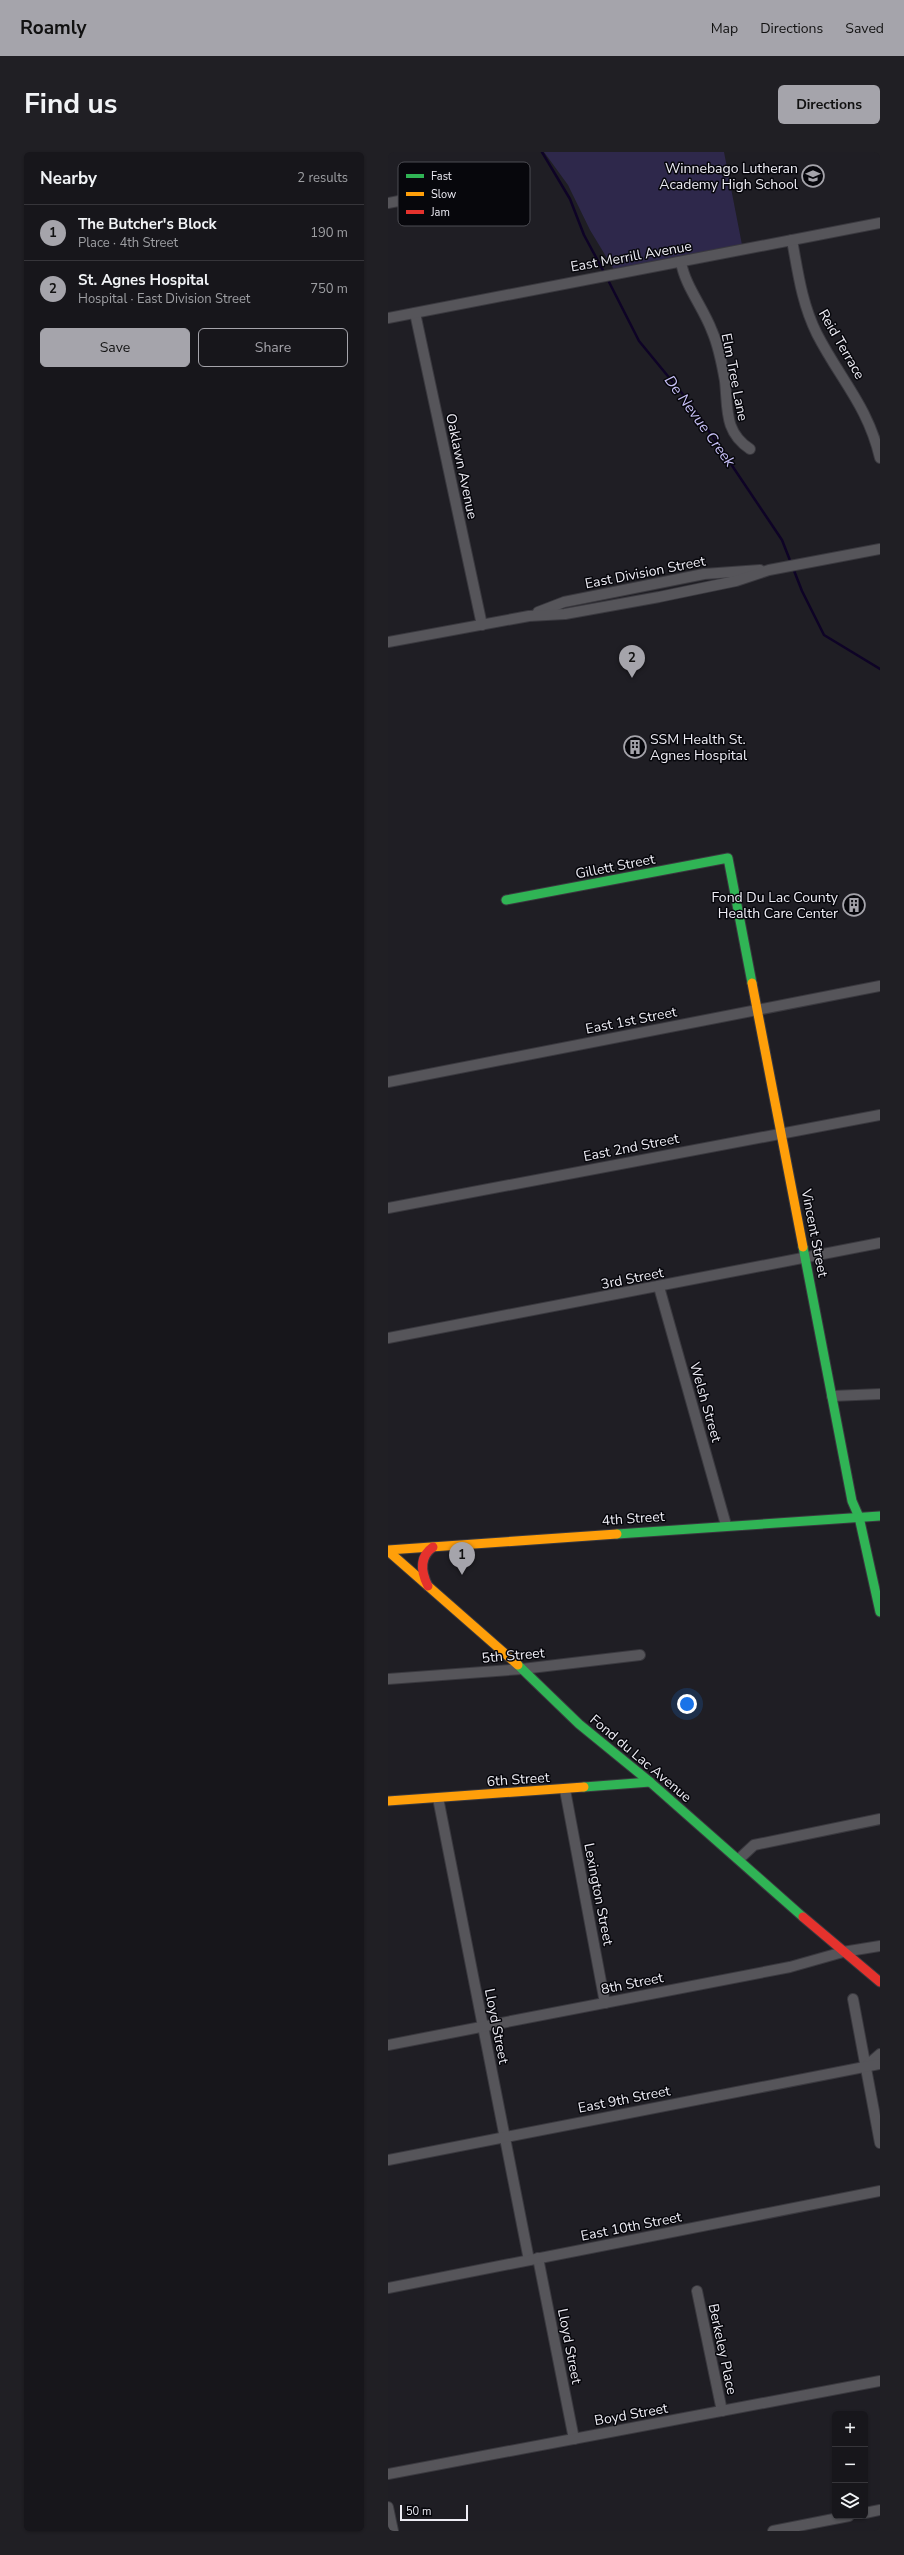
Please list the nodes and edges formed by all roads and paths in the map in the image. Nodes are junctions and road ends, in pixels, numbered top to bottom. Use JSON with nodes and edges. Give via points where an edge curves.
{"nodes":[{"id":1,"x":398,"y":201,"type":"edge"},
{"id":2,"x":388,"y":203,"type":"edge"},
{"id":3,"x":880,"y":223,"type":"edge"},
{"id":4,"x":792,"y":240,"type":"junction"},
{"id":5,"x":681,"y":262,"type":"junction"},
{"id":6,"x":415,"y":313,"type":"junction"},
{"id":7,"x":388,"y":318,"type":"edge"},
{"id":8,"x":750,"y":449,"type":"dead end"},
{"id":9,"x":880,"y":458,"type":"edge"},
{"id":10,"x":880,"y":549,"type":"edge"},
{"id":11,"x":482,"y":625,"type":"junction"},
{"id":12,"x":388,"y":642,"type":"edge"},
{"id":13,"x":728,"y":858,"type":"joint"},
{"id":14,"x":506,"y":900,"type":"dead end"},
{"id":15,"x":880,"y":986,"type":"edge"},
{"id":16,"x":759,"y":1010,"type":"junction"},
{"id":17,"x":388,"y":1082,"type":"edge"},
{"id":18,"x":880,"y":1115,"type":"edge"},
{"id":19,"x":780,"y":1134,"type":"junction"},
{"id":20,"x":388,"y":1208,"type":"edge"},
{"id":21,"x":880,"y":1243,"type":"edge"},
{"id":22,"x":805,"y":1257,"type":"junction"},
{"id":23,"x":659,"y":1287,"type":"junction"},
{"id":24,"x":388,"y":1338,"type":"edge"},
{"id":25,"x":880,"y":1394,"type":"edge"},
{"id":26,"x":832,"y":1396,"type":"junction"},
{"id":27,"x":880,"y":1516,"type":"edge"},
{"id":28,"x":859,"y":1517,"type":"junction"},
{"id":29,"x":726,"y":1525,"type":"junction"},
{"id":30,"x":434,"y":1547,"type":"junction"},
{"id":31,"x":388,"y":1550,"type":"edge"},
{"id":32,"x":429,"y":1588,"type":"junction"},
{"id":33,"x":880,"y":1612,"type":"edge"},
{"id":34,"x":640,"y":1655,"type":"dead end"},
{"id":35,"x":522,"y":1669,"type":"junction"},
{"id":36,"x":388,"y":1679,"type":"edge"},
{"id":37,"x":650,"y":1782,"type":"junction"},
{"id":38,"x":565,"y":1790,"type":"junction"},
{"id":39,"x":438,"y":1798,"type":"junction"},
{"id":40,"x":388,"y":1801,"type":"edge"},
{"id":41,"x":880,"y":1819,"type":"edge"},
{"id":42,"x":739,"y":1859,"type":"junction"},
{"id":43,"x":880,"y":1946,"type":"edge"},
{"id":44,"x":843,"y":1952,"type":"junction"},
{"id":45,"x":880,"y":1982,"type":"edge"},
{"id":46,"x":853,"y":1998,"type":"dead end"},
{"id":47,"x":605,"y":2003,"type":"junction"},
{"id":48,"x":483,"y":2027,"type":"junction"},
{"id":49,"x":388,"y":2045,"type":"edge"},
{"id":50,"x":880,"y":2054,"type":"edge"},
{"id":51,"x":880,"y":2064,"type":"edge"},
{"id":52,"x":865,"y":2067,"type":"junction"},
{"id":53,"x":505,"y":2137,"type":"junction"},
{"id":54,"x":880,"y":2143,"type":"edge"},
{"id":55,"x":388,"y":2160,"type":"edge"},
{"id":56,"x":880,"y":2191,"type":"edge"},
{"id":57,"x":534,"y":2259,"type":"junction"},
{"id":58,"x":388,"y":2288,"type":"edge"},
{"id":59,"x":697,"y":2292,"type":"dead end"},
{"id":60,"x":880,"y":2382,"type":"edge"},
{"id":61,"x":722,"y":2411,"type":"junction"},
{"id":62,"x":574,"y":2438,"type":"junction"},
{"id":63,"x":388,"y":2474,"type":"edge"},
{"id":64,"x":388,"y":2507,"type":"edge"},
{"id":65,"x":880,"y":2510,"type":"edge"},
{"id":66,"x":868,"y":2512,"type":"edge"},
{"id":67,"x":834,"y":2519,"type":"edge"},
{"id":68,"x":393,"y":2531,"type":"edge"},
{"id":69,"x":773,"y":2531,"type":"edge"}],
"edges":[{"from":1,"to":2,"type":"street"},
{"from":3,"to":4,"type":"street","name":"East Merrill Avenue"},
{"from":4,"to":5,"type":"street","name":"East Merrill Avenue"},
{"from":4,"to":9,"type":"street","name":"Reid Terrace","via":[[800,286],[809,316],[824,346],[862,407]]},
{"from":5,"to":6,"type":"street","name":"East Merrill Avenue"},
{"from":5,"to":8,"type":"street","name":"Elm Tree Lane","via":[[683,277],[703,310],[716,341],[724,374],[729,424],[737,438]]},
{"from":6,"to":7,"type":"street","name":"East Merrill Avenue"},
{"from":6,"to":11,"type":"street","name":"Oaklawn Avenue"},
{"from":10,"to":11,"type":"street","name":"East Division Street","via":[[769,570],[704,574],[564,602],[529,616]]},
{"from":11,"to":12,"type":"street","name":"East Division Street"},
{"from":13,"to":14,"type":"street","name":"Gillett Street"},
{"from":13,"to":16,"type":"street","name":"Vincent Street"},
{"from":15,"to":16,"type":"street","name":"East 1st Street"},
{"from":16,"to":17,"type":"street","name":"East 1st Street"},
{"from":16,"to":19,"type":"street","name":"Vincent Street"},
{"from":18,"to":19,"type":"street","name":"East 2nd Street"},
{"from":19,"to":20,"type":"street","name":"East 2nd Street"},
{"from":19,"to":22,"type":"street","name":"Vincent Street"},
{"from":21,"to":22,"type":"street","name":"3rd Street"},
{"from":22,"to":23,"type":"street","name":"3rd Street"},
{"from":22,"to":26,"type":"street","name":"Vincent Street"},
{"from":23,"to":24,"type":"street","name":"3rd Street"},
{"from":23,"to":29,"type":"street","name":"Welsh Street"},
{"from":25,"to":26,"type":"street"},
{"from":26,"to":28,"type":"street","name":"Vincent Street","via":[[852,1501]]},
{"from":27,"to":28,"type":"street","name":"4th Street"},
{"from":28,"to":29,"type":"street","name":"4th Street"},
{"from":28,"to":33,"type":"street","name":"Vincent Street"},
{"from":29,"to":30,"type":"street","name":"4th Street"},
{"from":30,"to":31,"type":"street","name":"4th Street"},
{"from":30,"to":32,"type":"street","via":[[427,1551],[422,1565],[424,1580]]},
{"from":31,"to":32,"type":"street","name":"Fond du Lac Avenue"},
{"from":32,"to":35,"type":"street","name":"Fond du Lac Avenue"},
{"from":34,"to":35,"type":"street","name":"5th Street"},
{"from":35,"to":36,"type":"street","name":"5th Street"},
{"from":35,"to":37,"type":"street","name":"Fond du Lac Avenue","via":[[579,1724]]},
{"from":37,"to":38,"type":"street","name":"6th Street"},
{"from":37,"to":42,"type":"street","name":"Fond du Lac Avenue"},
{"from":38,"to":39,"type":"street","name":"6th Street"},
{"from":38,"to":47,"type":"street","name":"Lexington Street"},
{"from":39,"to":40,"type":"street","name":"6th Street"},
{"from":39,"to":48,"type":"street","name":"Lloyd Street"},
{"from":41,"to":42,"type":"street","via":[[754,1845]]},
{"from":42,"to":44,"type":"street","name":"Fond du Lac Avenue"},
{"from":43,"to":44,"type":"street","name":"8th Street"},
{"from":44,"to":45,"type":"street","name":"Fond du Lac Avenue"},
{"from":44,"to":47,"type":"street","name":"8th Street","via":[[790,1967]]},
{"from":46,"to":52,"type":"street"},
{"from":47,"to":48,"type":"street","name":"8th Street"},
{"from":48,"to":49,"type":"street","name":"8th Street"},
{"from":48,"to":53,"type":"street","name":"Lloyd Street"},
{"from":50,"to":52,"type":"street","name":"East 9th Street"},
{"from":51,"to":52,"type":"street","name":"East 9th Street"},
{"from":52,"to":53,"type":"street","name":"East 9th Street"},
{"from":52,"to":54,"type":"street"},
{"from":53,"to":55,"type":"street","name":"East 9th Street"},
{"from":53,"to":57,"type":"street","name":"Lloyd Street"},
{"from":56,"to":57,"type":"street","name":"East 10th Street"},
{"from":57,"to":58,"type":"street","name":"East 10th Street"},
{"from":57,"to":62,"type":"street","name":"Lloyd Street"},
{"from":59,"to":61,"type":"street","name":"Berkeley Place"},
{"from":60,"to":61,"type":"street","name":"Boyd Street"},
{"from":61,"to":62,"type":"street","name":"Boyd Street"},
{"from":62,"to":63,"type":"street","name":"Boyd Street"},
{"from":64,"to":68,"type":"street"},
{"from":65,"to":66,"type":"street"},
{"from":67,"to":69,"type":"street"}]}
